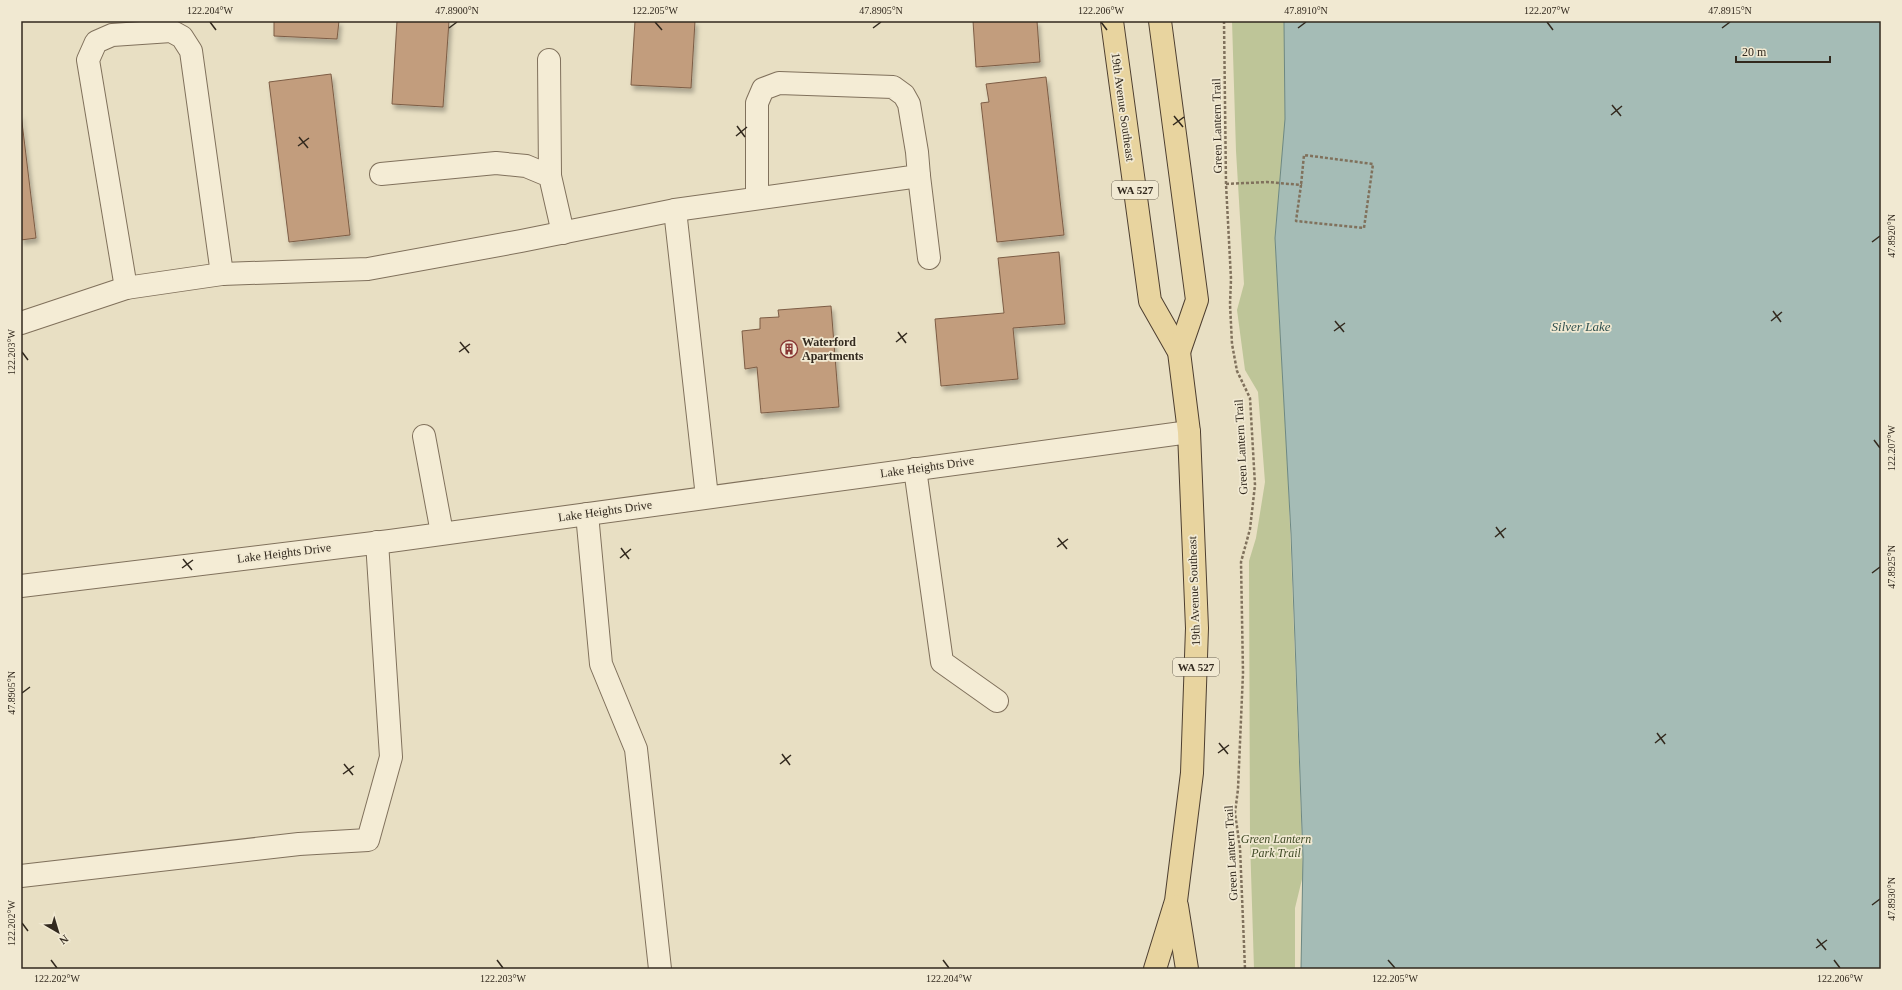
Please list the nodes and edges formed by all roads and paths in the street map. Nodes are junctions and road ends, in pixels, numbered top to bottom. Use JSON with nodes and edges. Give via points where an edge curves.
{"nodes":[{"id":1,"x":1112,"y":21,"type":"edge"},
{"id":2,"x":1160,"y":21,"type":"edge"},
{"id":3,"x":1224,"y":21,"type":"edge"},
{"id":4,"x":549,"y":60,"type":"dead end"},
{"id":5,"x":381,"y":174,"type":"dead end"},
{"id":6,"x":550,"y":176,"type":"junction"},
{"id":7,"x":919,"y":176,"type":"junction"},
{"id":8,"x":1226,"y":184,"type":"junction"},
{"id":9,"x":1301,"y":185,"type":"junction"},
{"id":10,"x":757,"y":198,"type":"junction"},
{"id":11,"x":674,"y":210,"type":"junction"},
{"id":12,"x":563,"y":233,"type":"junction"},
{"id":13,"x":929,"y":258,"type":"dead end"},
{"id":14,"x":222,"y":274,"type":"junction"},
{"id":15,"x":126,"y":288,"type":"junction"},
{"id":16,"x":21,"y":323,"type":"edge"},
{"id":17,"x":1179,"y":352,"type":"junction"},
{"id":18,"x":1189,"y":432,"type":"junction"},
{"id":19,"x":424,"y":436,"type":"dead end"},
{"id":20,"x":915,"y":469,"type":"junction"},
{"id":21,"x":707,"y":497,"type":"junction"},
{"id":22,"x":587,"y":514,"type":"junction"},
{"id":23,"x":442,"y":533,"type":"junction"},
{"id":24,"x":377,"y":542,"type":"junction"},
{"id":25,"x":21,"y":586,"type":"edge"},
{"id":26,"x":997,"y":701,"type":"dead end"},
{"id":27,"x":21,"y":876,"type":"edge"},
{"id":28,"x":1176,"y":901,"type":"junction"},
{"id":29,"x":660,"y":969,"type":"edge"},
{"id":30,"x":1155,"y":969,"type":"edge"},
{"id":31,"x":1187,"y":969,"type":"edge"},
{"id":32,"x":1245,"y":969,"type":"edge"}],
"edges":[{"from":1,"to":17,"type":"main road","name":"19th Avenue Southeast","number":"WA 527","via":[[1150,301]]},
{"from":2,"to":17,"type":"main road","name":"19th Avenue Southeast","number":"WA 527","via":[[1197,300]]},
{"from":3,"to":8,"type":"path","name":"Green Lantern Trail"},
{"from":4,"to":6,"type":"street"},
{"from":5,"to":6,"type":"street","via":[[496,164],[526,166]]},
{"from":6,"to":12,"type":"street"},
{"from":7,"to":10,"type":"street"},
{"from":7,"to":10,"type":"street","via":[[909,104],[904,95],[893,87],[779,83],[764,89],[758,103]]},
{"from":7,"to":13,"type":"street"},
{"from":8,"to":9,"type":"path","via":[[1267,182]]},
{"from":8,"to":32,"type":"path","name":"Green Lantern Trail","via":[[1232,344],[1237,371],[1250,398],[1254,485],[1250,529],[1241,562],[1242,673],[1235,813],[1240,848]]},
{"from":9,"to":9,"type":"path","via":[[1296,221],[1364,228],[1373,164],[1304,155]]},
{"from":10,"to":11,"type":"street"},
{"from":11,"to":12,"type":"street"},
{"from":11,"to":21,"type":"street"},
{"from":12,"to":14,"type":"street","via":[[368,269]]},
{"from":14,"to":15,"type":"street"},
{"from":14,"to":15,"type":"street","via":[[191,51],[182,37],[171,31],[112,35],[96,42],[88,60]]},
{"from":15,"to":16,"type":"street"},
{"from":17,"to":18,"type":"main road","name":"19th Avenue Southeast","number":"WA 527"},
{"from":18,"to":20,"type":"street","name":"Lake Heights Drive"},
{"from":18,"to":28,"type":"main road","name":"19th Avenue Southeast","number":"WA 527","via":[[1197,628],[1192,773]]},
{"from":19,"to":23,"type":"street"},
{"from":20,"to":21,"type":"street","name":"Lake Heights Drive"},
{"from":20,"to":26,"type":"street","via":[[942,662]]},
{"from":21,"to":22,"type":"street","name":"Lake Heights Drive"},
{"from":22,"to":23,"type":"street","name":"Lake Heights Drive"},
{"from":22,"to":29,"type":"street","via":[[601,664],[636,749]]},
{"from":23,"to":24,"type":"street","name":"Lake Heights Drive"},
{"from":24,"to":25,"type":"street","name":"Lake Heights Drive"},
{"from":24,"to":27,"type":"street","via":[[392,757],[368,840],[299,844]]},
{"from":28,"to":30,"type":"main road","name":"19th Avenue Southeast","number":"WA 527"},
{"from":28,"to":31,"type":"main road","name":"19th Avenue Southeast","number":"WA 527"}]}
